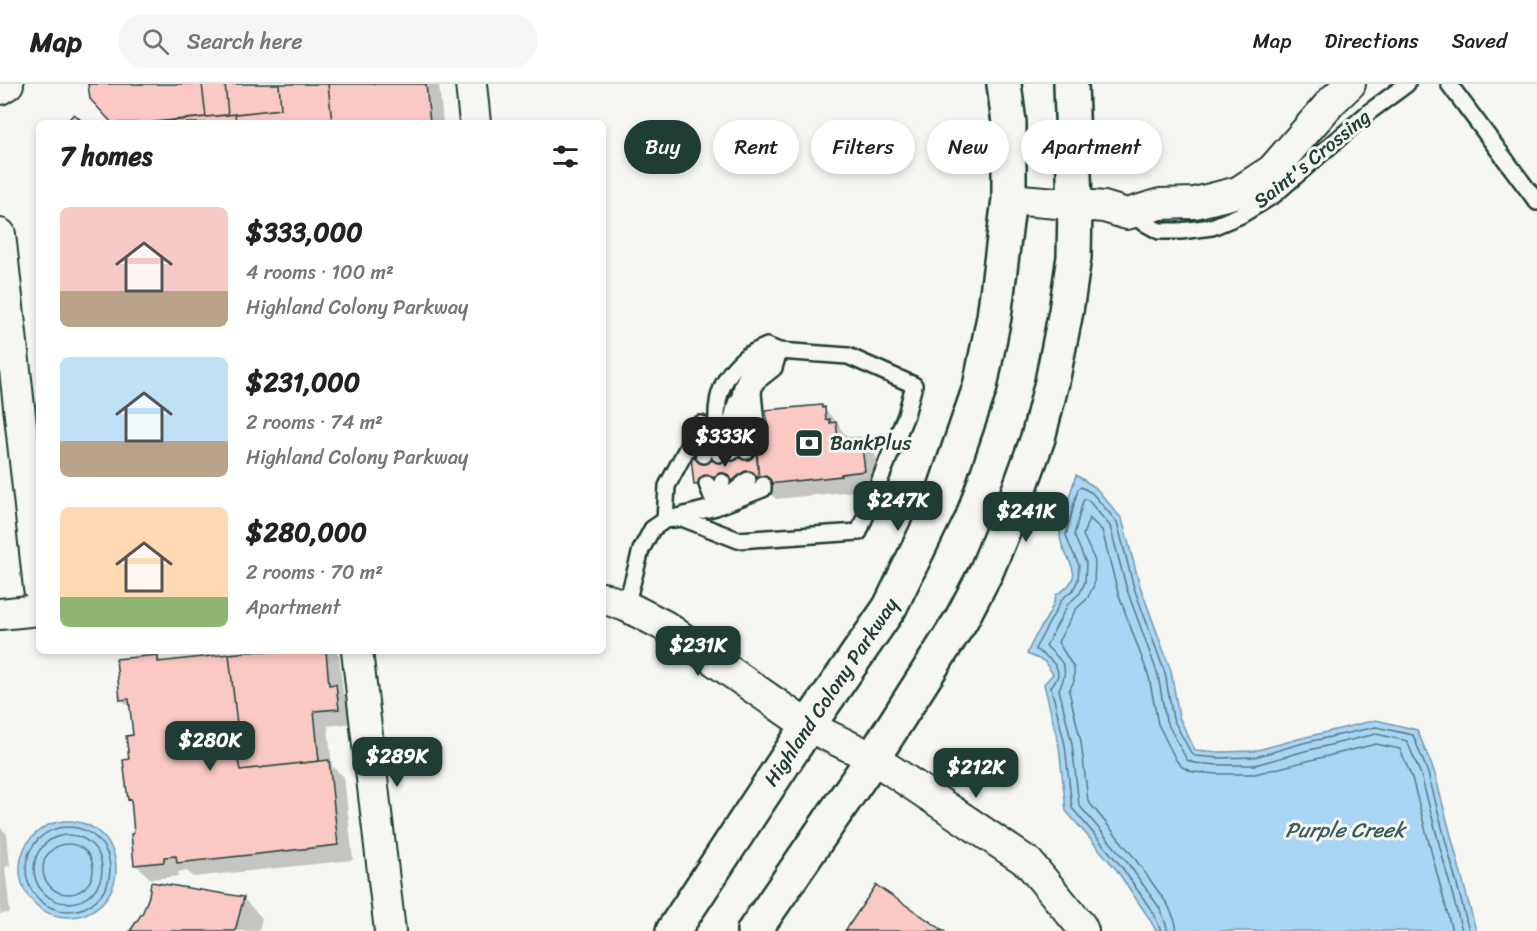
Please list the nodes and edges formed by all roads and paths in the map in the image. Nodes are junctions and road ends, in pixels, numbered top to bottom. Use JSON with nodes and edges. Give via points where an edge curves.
{"nodes":[{"id":1,"x":8,"y":84,"type":"edge"},
{"id":2,"x":471,"y":84,"type":"edge"},
{"id":3,"x":1004,"y":84,"type":"edge"},
{"id":4,"x":1071,"y":84,"type":"edge"},
{"id":5,"x":1350,"y":84,"type":"edge"},
{"id":6,"x":1407,"y":84,"type":"edge"},
{"id":7,"x":1449,"y":84,"type":"edge"},
{"id":8,"x":0,"y":89,"type":"edge"},
{"id":9,"x":475,"y":120,"type":"edge"},
{"id":10,"x":1009,"y":199,"type":"junction"},
{"id":11,"x":1537,"y":202,"type":"edge"},
{"id":12,"x":1075,"y":205,"type":"junction"},
{"id":13,"x":1127,"y":214,"type":"junction"},
{"id":14,"x":0,"y":234,"type":"edge"},
{"id":15,"x":778,"y":351,"type":"junction"},
{"id":16,"x":717,"y":398,"type":"junction"},
{"id":17,"x":700,"y":424,"type":"junction"},
{"id":18,"x":756,"y":424,"type":"dead end"},
{"id":19,"x":725,"y":453,"type":"junction"},
{"id":20,"x":735,"y":482,"type":"junction"},
{"id":21,"x":716,"y":507,"type":"junction"},
{"id":22,"x":665,"y":520,"type":"junction"},
{"id":23,"x":36,"y":561,"type":"edge"},
{"id":24,"x":615,"y":602,"type":"edge"},
{"id":25,"x":36,"y":610,"type":"edge"},
{"id":26,"x":0,"y":614,"type":"edge"},
{"id":27,"x":357,"y":654,"type":"edge"},
{"id":28,"x":808,"y":726,"type":"junction"},
{"id":29,"x":873,"y":758,"type":"junction"},
{"id":30,"x":390,"y":931,"type":"edge"},
{"id":31,"x":672,"y":931,"type":"edge"},
{"id":32,"x":754,"y":931,"type":"edge"},
{"id":33,"x":1083,"y":931,"type":"edge"}],
"edges":[{"from":1,"to":8,"type":"street"},
{"from":2,"to":9,"type":"street"},
{"from":3,"to":10,"type":"street","name":"Highland Colony Parkway","via":[[1009,123]]},
{"from":4,"to":12,"type":"street"},
{"from":5,"to":13,"type":"street","name":"Saint's Crossing","via":[[1272,170],[1238,192],[1195,203],[1160,204]]},
{"from":6,"to":13,"type":"lane","name":"Saint's Crossing","via":[[1274,195],[1241,214],[1212,227],[1159,231]]},
{"from":7,"to":11,"type":"lane"},
{"from":10,"to":12,"type":"street"},
{"from":10,"to":28,"type":"street","name":"Highland Colony Parkway","via":[[994,317],[980,387],[939,506],[890,608]]},
{"from":12,"to":13,"type":"street"},
{"from":12,"to":29,"type":"street","via":[[1074,257],[1062,331],[1038,438],[1018,493],[986,572],[961,620]]},
{"from":14,"to":23,"type":"street"},
{"from":15,"to":16,"type":"lane","via":[[767,346],[743,359],[725,380]]},
{"from":15,"to":18,"type":"lane","via":[[774,368],[755,382]]},
{"from":15,"to":19,"type":"lane","via":[[755,365],[742,382]]},
{"from":15,"to":22,"type":"lane","via":[[848,357],[914,385],[906,415],[859,532],[738,540],[682,518]]},
{"from":16,"to":17,"type":"lane"},
{"from":16,"to":19,"type":"lane"},
{"from":17,"to":19,"type":"lane"},
{"from":17,"to":22,"type":"lane","via":[[667,486]]},
{"from":20,"to":21,"type":"lane"},
{"from":20,"to":21,"type":"lane"},
{"from":20,"to":21,"type":"lane","via":[[763,489]]},
{"from":21,"to":22,"type":"lane"},
{"from":22,"to":24,"type":"lane","via":[[652,529]]},
{"from":24,"to":28,"type":"street","via":[[665,626]]},
{"from":25,"to":26,"type":"street"},
{"from":27,"to":30,"type":"street"},
{"from":28,"to":29,"type":"street"},
{"from":28,"to":31,"type":"street","name":"Highland Colony Parkway"},
{"from":29,"to":32,"type":"street"},
{"from":29,"to":33,"type":"street","via":[[1029,863]]}]}
